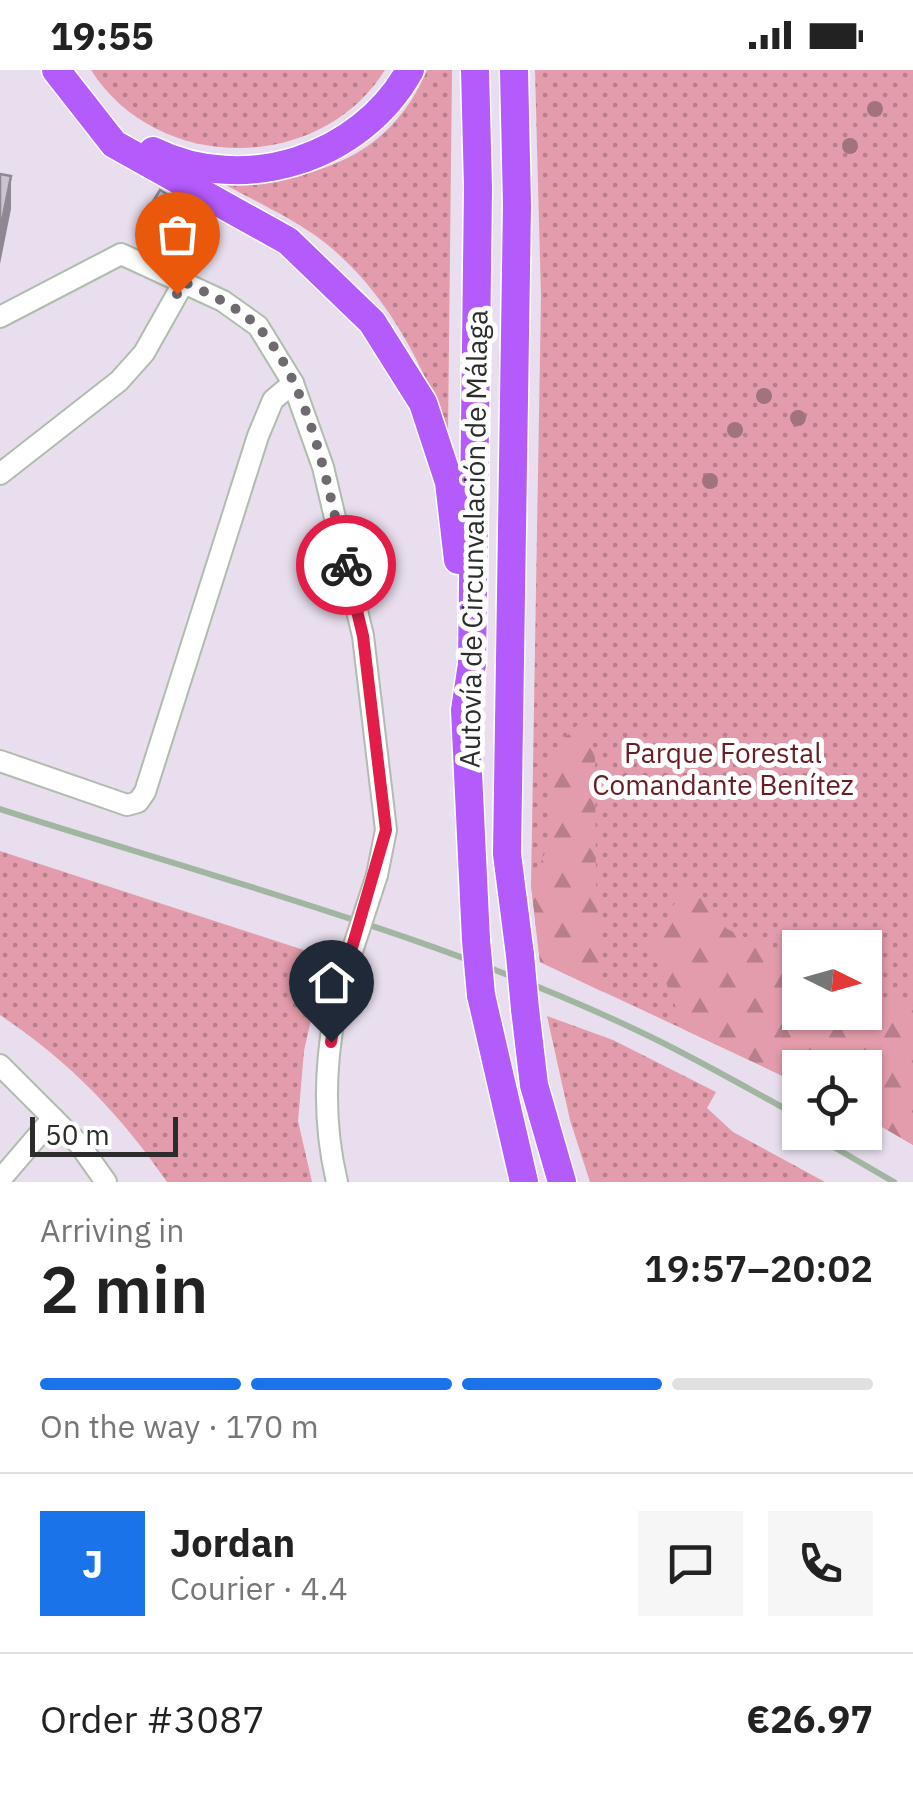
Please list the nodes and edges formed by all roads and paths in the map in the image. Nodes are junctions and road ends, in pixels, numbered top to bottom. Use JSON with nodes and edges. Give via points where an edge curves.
{"nodes":[{"id":1,"x":56,"y":70,"type":"edge"},
{"id":2,"x":410,"y":70,"type":"edge"},
{"id":3,"x":475,"y":70,"type":"edge"},
{"id":4,"x":514,"y":70,"type":"edge"},
{"id":5,"x":98,"y":123,"type":"junction"},
{"id":6,"x":184,"y":282,"type":"junction"},
{"id":7,"x":0,"y":317,"type":"edge"},
{"id":8,"x":293,"y":383,"type":"junction"},
{"id":9,"x":0,"y":474,"type":"edge"},
{"id":10,"x":466,"y":710,"type":"junction"},
{"id":11,"x":0,"y":762,"type":"edge"},
{"id":12,"x":0,"y":1065,"type":"edge"},
{"id":13,"x":53,"y":1118,"type":"junction"},
{"id":14,"x":0,"y":1180,"type":"edge"},
{"id":15,"x":106,"y":1182,"type":"edge"},
{"id":16,"x":337,"y":1182,"type":"edge"},
{"id":17,"x":524,"y":1182,"type":"edge"},
{"id":18,"x":562,"y":1182,"type":"edge"}],
"edges":[{"from":1,"to":5,"type":"highway"},
{"from":2,"to":5,"type":"highway","via":[[375,116],[347,138],[271,168],[197,166]]},
{"from":3,"to":10,"type":"highway","name":"Autovía de Circunvalación de Málaga","via":[[472,664]]},
{"from":4,"to":18,"type":"highway","name":"Autovía de Circunvalación de Málaga","bridge":true,"via":[[507,854],[534,1085]]},
{"from":5,"to":10,"type":"highway","via":[[114,144],[288,241],[372,322],[422,402],[449,482],[458,552],[456,656]]},
{"from":6,"to":7,"type":"street","via":[[121,254]]},
{"from":6,"to":8,"type":"street","via":[[258,326]]},
{"from":6,"to":9,"type":"street","via":[[144,353],[119,381]]},
{"from":8,"to":11,"type":"street","via":[[273,400],[258,436],[138,802],[128,805]]},
{"from":8,"to":16,"type":"street","bridge":true,"via":[[323,467],[363,636],[386,830],[342,982],[326,1074],[328,1144]]},
{"from":10,"to":17,"type":"highway","name":"Autovía de Circunvalación de Málaga","bridge":true,"via":[[481,995]]},
{"from":12,"to":13,"type":"street"},
{"from":13,"to":14,"type":"street"},
{"from":13,"to":15,"type":"street"}]}
